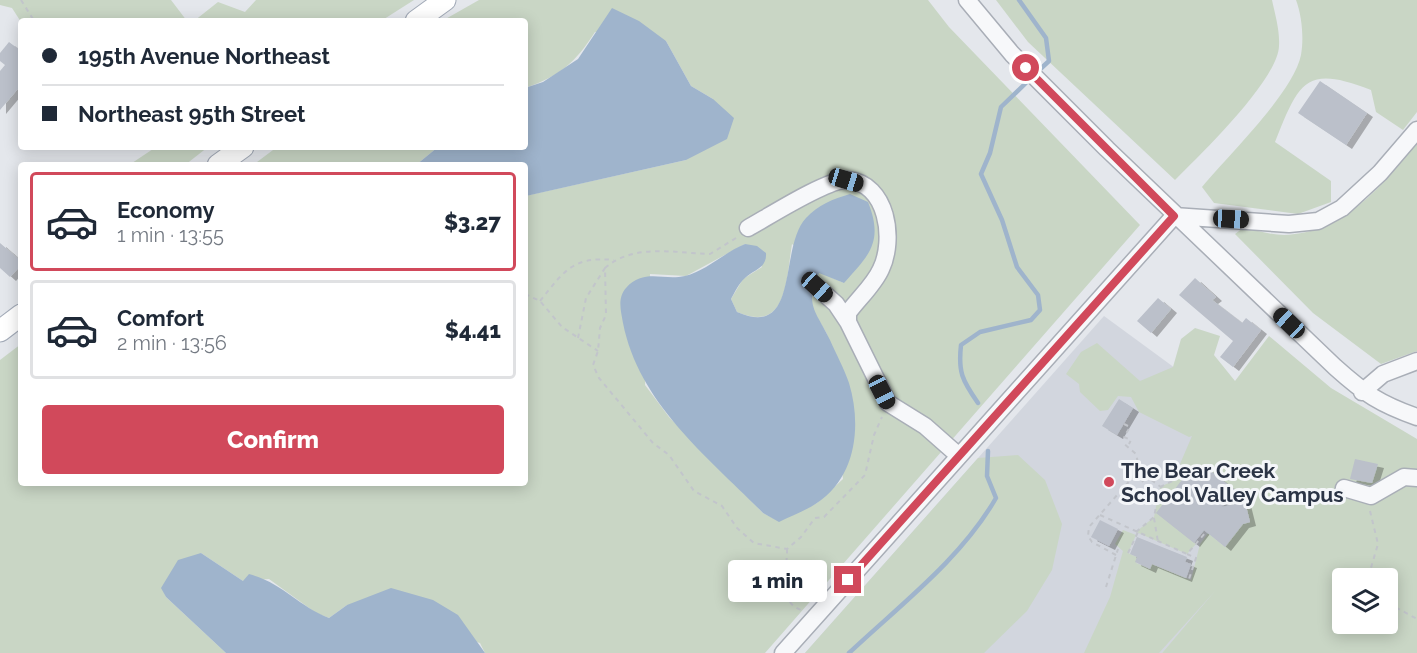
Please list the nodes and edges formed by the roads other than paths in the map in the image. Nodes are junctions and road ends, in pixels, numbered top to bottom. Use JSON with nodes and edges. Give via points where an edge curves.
{"nodes":[{"id":1,"x":445,"y":0,"type":"edge"},
{"id":2,"x":967,"y":0,"type":"edge"},
{"id":3,"x":420,"y":18,"type":"edge"},
{"id":4,"x":1417,"y":129,"type":"edge"},
{"id":5,"x":239,"y":150,"type":"edge"},
{"id":6,"x":222,"y":162,"type":"edge"},
{"id":7,"x":1174,"y":216,"type":"junction"},
{"id":8,"x":748,"y":228,"type":"road end"},
{"id":9,"x":817,"y":287,"type":"dead end"},
{"id":10,"x":18,"y":317,"type":"edge"},
{"id":11,"x":848,"y":322,"type":"junction"},
{"id":12,"x":0,"y":331,"type":"edge"},
{"id":13,"x":1417,"y":361,"type":"edge"},
{"id":14,"x":1362,"y":392,"type":"junction"},
{"id":15,"x":1417,"y":417,"type":"edge"},
{"id":16,"x":959,"y":456,"type":"junction"},
{"id":17,"x":1417,"y":478,"type":"edge"},
{"id":18,"x":1344,"y":488,"type":"dead end"},
{"id":19,"x":783,"y":653,"type":"edge"}],
"edges":[{"from":1,"to":3,"type":"main road"},
{"from":2,"to":7,"type":"street","via":[[1012,54]]},
{"from":4,"to":7,"type":"street","via":[[1342,208],[1318,221],[1289,224]]},
{"from":5,"to":6,"type":"main road"},
{"from":7,"to":14,"type":"street"},
{"from":7,"to":16,"type":"street"},
{"from":8,"to":11,"type":"street","via":[[829,184],[846,180],[861,184],[873,194],[884,208],[888,247],[881,270],[848,313]]},
{"from":9,"to":11,"type":"street"},
{"from":10,"to":12,"type":"main road"},
{"from":11,"to":16,"type":"street","via":[[888,403],[925,426]]},
{"from":13,"to":14,"type":"street","via":[[1383,374]]},
{"from":14,"to":15,"type":"street"},
{"from":16,"to":19,"type":"street"},
{"from":17,"to":18,"type":"street","via":[[1404,477],[1371,496]]}]}
